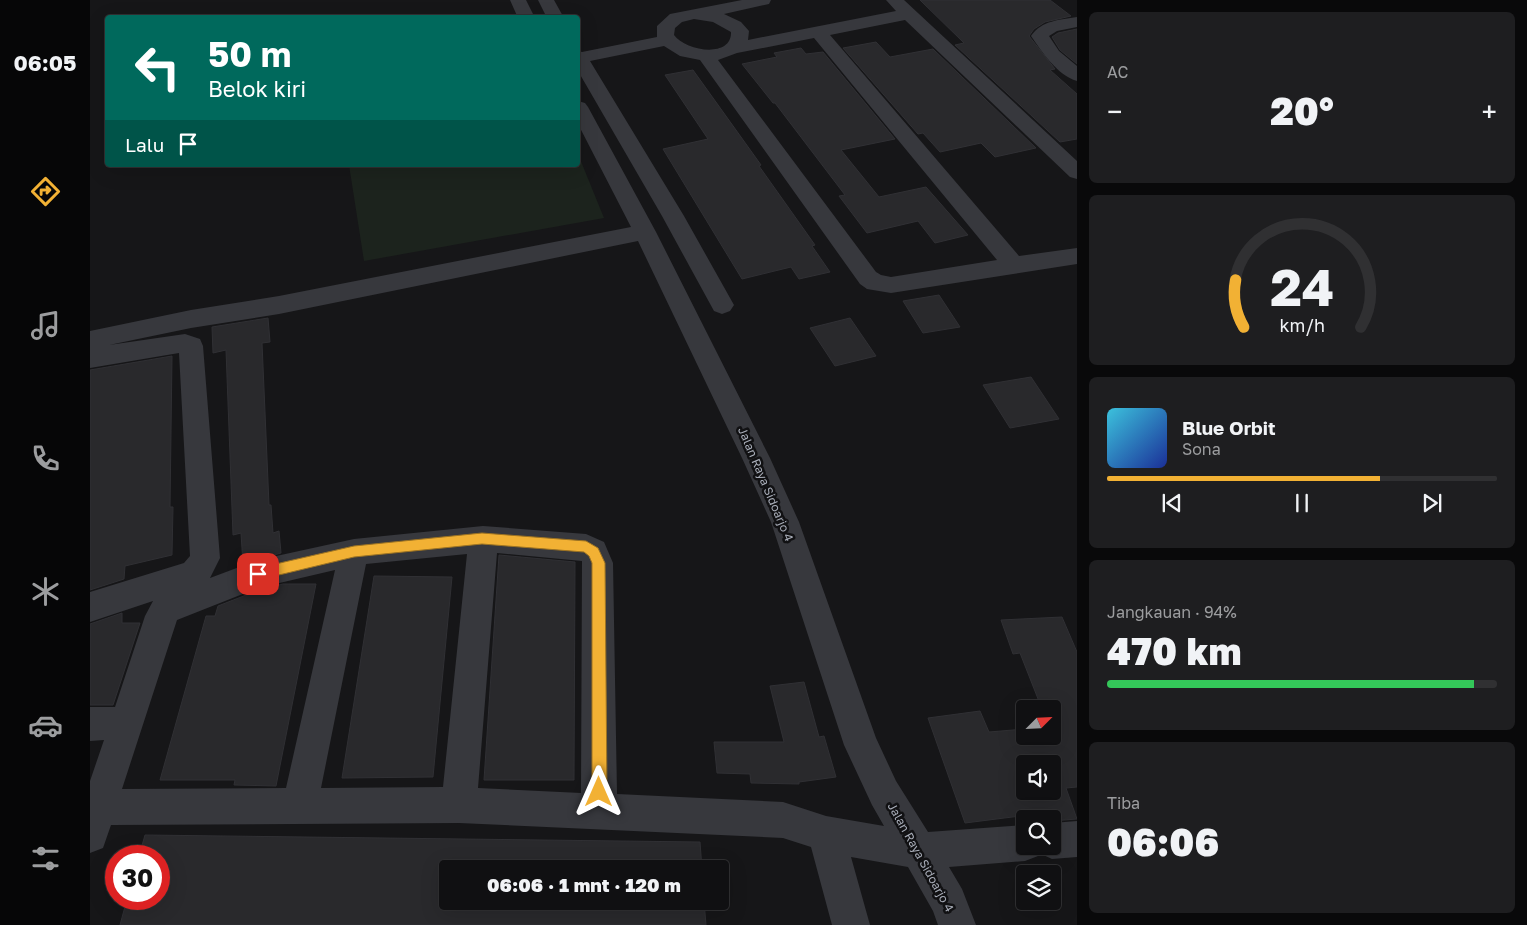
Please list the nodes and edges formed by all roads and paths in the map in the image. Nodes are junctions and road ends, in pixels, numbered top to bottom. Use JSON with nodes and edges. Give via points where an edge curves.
{"nodes":[{"id":1,"x":518,"y":0,"type":"edge"},
{"id":2,"x":546,"y":0,"type":"edge"},
{"id":3,"x":673,"y":0,"type":"edge"},
{"id":4,"x":763,"y":0,"type":"edge"},
{"id":5,"x":894,"y":0,"type":"edge"},
{"id":6,"x":704,"y":14,"type":"junction"},
{"id":7,"x":910,"y":14,"type":"junction"},
{"id":8,"x":526,"y":15,"type":"edge"},
{"id":9,"x":554,"y":15,"type":"edge"},
{"id":10,"x":684,"y":15,"type":"junction"},
{"id":11,"x":1077,"y":22,"type":"edge"},
{"id":12,"x":818,"y":31,"type":"junction"},
{"id":13,"x":667,"y":40,"type":"junction"},
{"id":14,"x":729,"y":50,"type":"junction"},
{"id":15,"x":705,"y":54,"type":"junction"},
{"id":16,"x":580,"y":57,"type":"edge"},
{"id":17,"x":580,"y":60,"type":"edge"},
{"id":18,"x":1077,"y":75,"type":"edge"},
{"id":19,"x":580,"y":111,"type":"edge"},
{"id":20,"x":1077,"y":172,"type":"edge"},
{"id":21,"x":645,"y":232,"type":"junction"},
{"id":22,"x":1077,"y":256,"type":"edge"},
{"id":23,"x":1014,"y":266,"type":"junction"},
{"id":24,"x":722,"y":305,"type":"dead end"},
{"id":25,"x":90,"y":340,"type":"edge"},
{"id":26,"x":90,"y":358,"type":"edge"},
{"id":27,"x":482,"y":539,"type":"junction"},
{"id":28,"x":354,"y":552,"type":"junction"},
{"id":29,"x":90,"y":608,"type":"edge"},
{"id":30,"x":126,"y":723,"type":"junction"},
{"id":31,"x":90,"y":724,"type":"edge"},
{"id":32,"x":459,"y":804,"type":"junction"},
{"id":33,"x":299,"y":807,"type":"junction"},
{"id":34,"x":599,"y":811,"type":"junction"},
{"id":35,"x":94,"y":821,"type":"edge"},
{"id":36,"x":826,"y":834,"type":"junction"},
{"id":37,"x":1077,"y":839,"type":"edge"},
{"id":38,"x":1061,"y":840,"type":"edge"},
{"id":39,"x":1016,"y":844,"type":"edge"},
{"id":40,"x":919,"y":850,"type":"junction"},
{"id":41,"x":851,"y":925,"type":"edge"},
{"id":42,"x":957,"y":925,"type":"edge"}],
"edges":[{"from":1,"to":8,"type":"street"},
{"from":2,"to":9,"type":"street"},
{"from":3,"to":10,"type":"street"},
{"from":4,"to":6,"type":"street"},
{"from":5,"to":7,"type":"street"},
{"from":6,"to":10,"type":"street"},
{"from":6,"to":14,"type":"street","via":[[723,18],[737,28],[739,39]]},
{"from":7,"to":12,"type":"street"},
{"from":7,"to":20,"type":"street"},
{"from":10,"to":13,"type":"street","via":[[666,26]]},
{"from":11,"to":18,"type":"street","via":[[1052,27],[1042,31],[1040,36],[1050,51]]},
{"from":12,"to":14,"type":"street"},
{"from":12,"to":23,"type":"street"},
{"from":13,"to":15,"type":"street","via":[[686,52]]},
{"from":13,"to":16,"type":"street"},
{"from":14,"to":15,"type":"street"},
{"from":15,"to":23,"type":"street","via":[[868,278],[875,283],[891,285]]},
{"from":17,"to":24,"type":"street"},
{"from":19,"to":21,"type":"street","name":"Jalan Raya Sidoarjo 4"},
{"from":21,"to":25,"type":"street"},
{"from":21,"to":40,"type":"street","name":"Jalan Raya Sidoarjo 4","via":[[785,522],[861,745],[884,793]]},
{"from":22,"to":23,"type":"street"},
{"from":26,"to":29,"type":"street","via":[[185,343],[191,346],[205,558],[196,572]]},
{"from":27,"to":28,"type":"street"},
{"from":27,"to":32,"type":"street"},
{"from":27,"to":34,"type":"street","via":[[586,547],[594,552],[598,563]]},
{"from":28,"to":30,"type":"street","via":[[258,574],[166,609]]},
{"from":28,"to":33,"type":"street"},
{"from":30,"to":31,"type":"street"},
{"from":30,"to":35,"type":"street"},
{"from":32,"to":33,"type":"street"},
{"from":32,"to":34,"type":"street"},
{"from":33,"to":35,"type":"street"},
{"from":34,"to":36,"type":"street","via":[[783,820]]},
{"from":36,"to":40,"type":"street"},
{"from":36,"to":41,"type":"street"},
{"from":37,"to":38,"type":"street"},
{"from":39,"to":40,"type":"street"},
{"from":40,"to":42,"type":"street","name":"Jalan Raya Sidoarjo 4","via":[[949,902]]}]}
